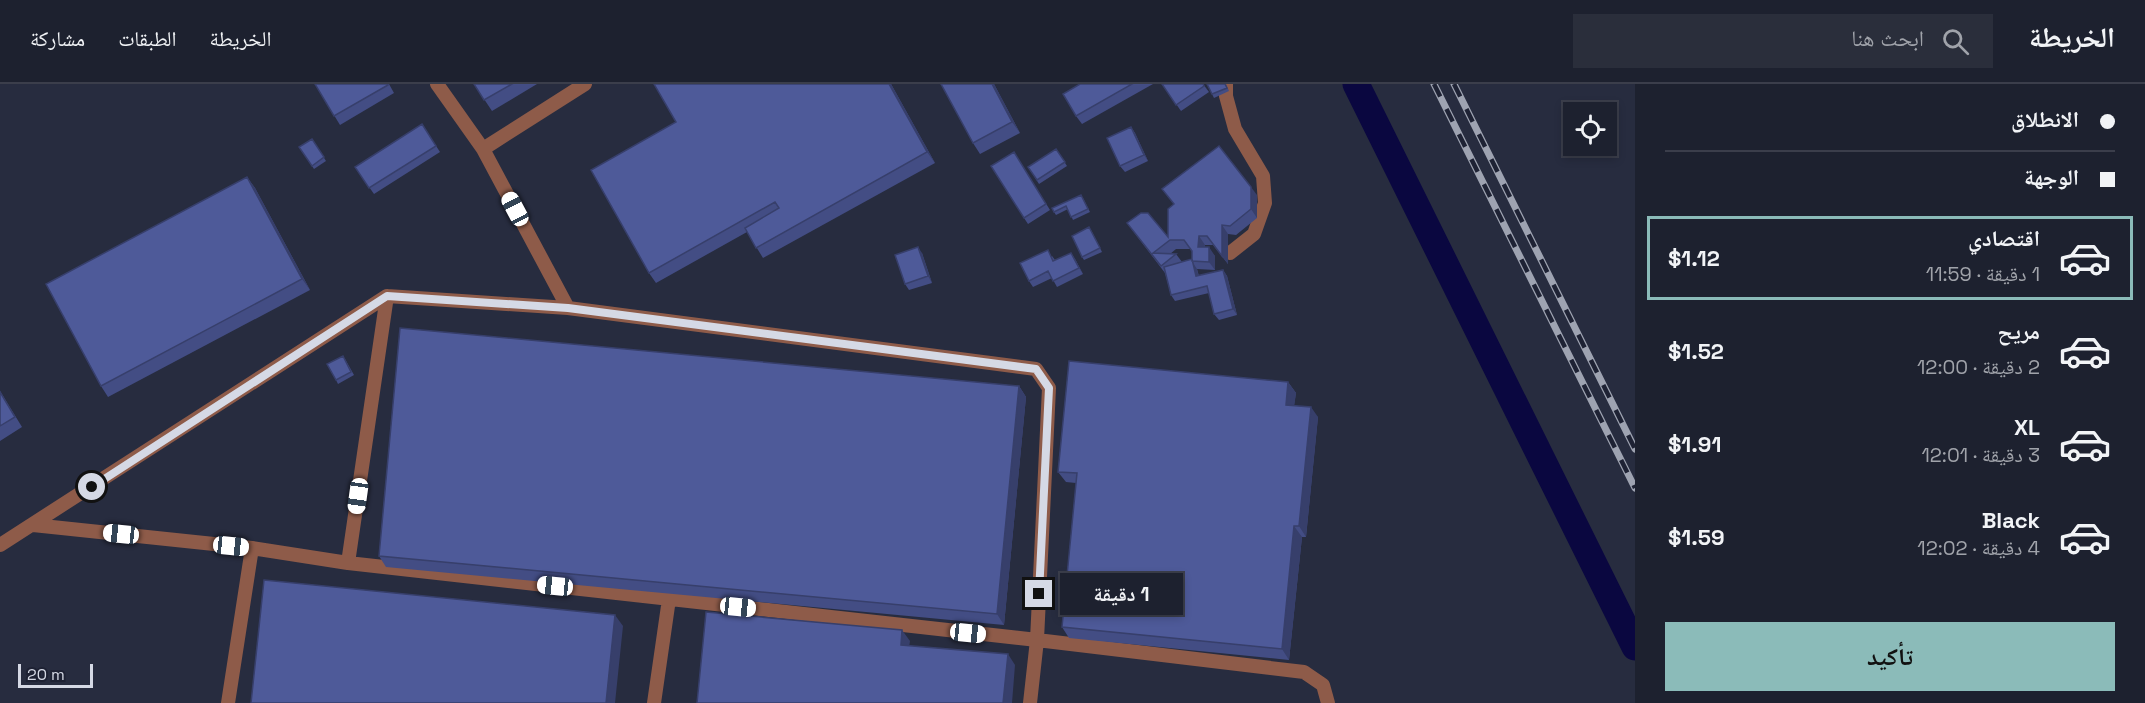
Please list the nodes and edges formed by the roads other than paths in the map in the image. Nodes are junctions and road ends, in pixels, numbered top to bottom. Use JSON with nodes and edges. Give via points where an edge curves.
{"nodes":[{"id":1,"x":437,"y":84,"type":"edge"},
{"id":2,"x":585,"y":84,"type":"edge"},
{"id":3,"x":1226,"y":84,"type":"edge"},
{"id":4,"x":483,"y":149,"type":"junction"},
{"id":5,"x":1230,"y":253,"type":"dead end"},
{"id":6,"x":387,"y":296,"type":"junction"},
{"id":7,"x":568,"y":308,"type":"junction"},
{"id":8,"x":33,"y":525,"type":"junction"},
{"id":9,"x":0,"y":545,"type":"edge"},
{"id":10,"x":252,"y":548,"type":"junction"},
{"id":11,"x":348,"y":563,"type":"junction"},
{"id":12,"x":669,"y":599,"type":"junction"},
{"id":13,"x":1037,"y":640,"type":"junction"},
{"id":14,"x":228,"y":703,"type":"edge"},
{"id":15,"x":654,"y":703,"type":"edge"},
{"id":16,"x":1030,"y":703,"type":"edge"},
{"id":17,"x":1328,"y":703,"type":"edge"}],
"edges":[{"from":1,"to":4,"type":"lane"},
{"from":2,"to":4,"type":"lane"},
{"from":3,"to":5,"type":"lane","via":[[1235,129],[1263,177],[1265,203],[1254,234]]},
{"from":4,"to":7,"type":"lane"},
{"from":6,"to":7,"type":"lane"},
{"from":6,"to":8,"type":"lane"},
{"from":6,"to":11,"type":"lane"},
{"from":7,"to":13,"type":"lane","via":[[1036,369],[1049,388]]},
{"from":8,"to":9,"type":"lane"},
{"from":8,"to":10,"type":"lane"},
{"from":10,"to":11,"type":"lane"},
{"from":10,"to":14,"type":"lane"},
{"from":11,"to":12,"type":"lane"},
{"from":12,"to":13,"type":"lane"},
{"from":12,"to":15,"type":"lane"},
{"from":13,"to":16,"type":"lane"},
{"from":13,"to":17,"type":"lane","via":[[1304,672],[1323,685]]}]}
